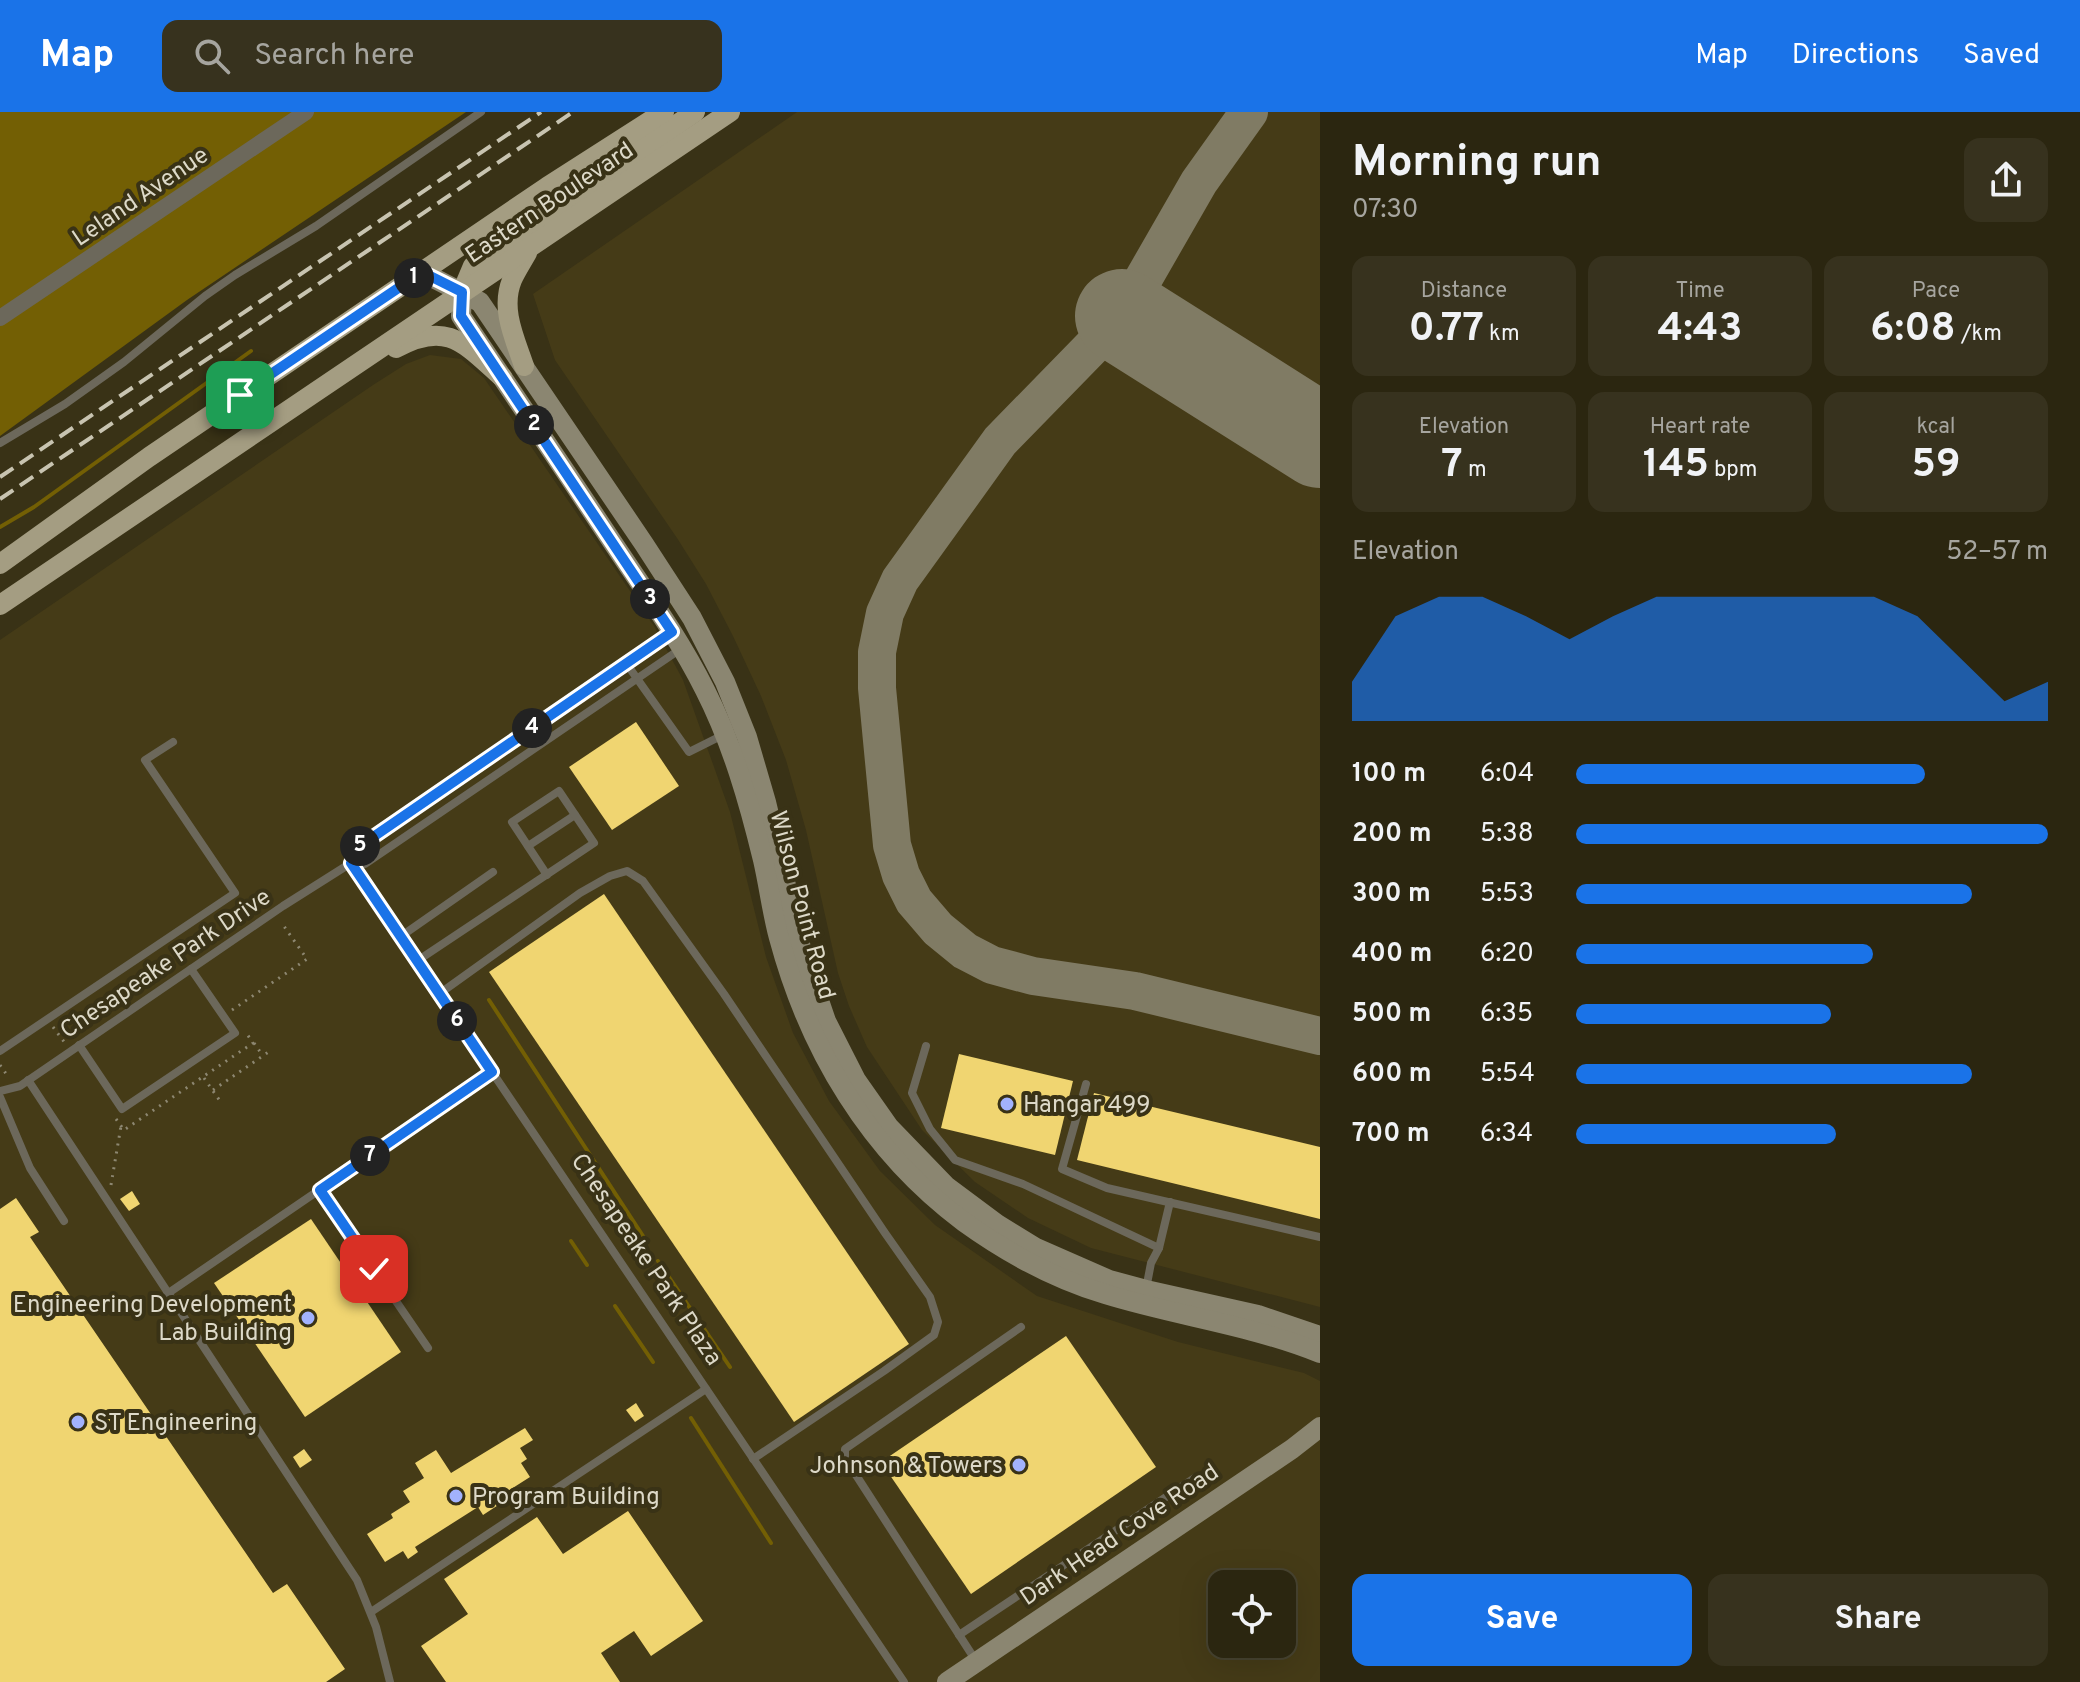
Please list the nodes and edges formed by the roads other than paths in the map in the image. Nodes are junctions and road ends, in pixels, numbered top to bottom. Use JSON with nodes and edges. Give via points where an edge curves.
{"nodes":[{"id":1,"x":306,"y":112,"type":"edge"},
{"id":2,"x":481,"y":112,"type":"edge"},
{"id":3,"x":664,"y":112,"type":"edge"},
{"id":4,"x":695,"y":112,"type":"edge"},
{"id":5,"x":730,"y":112,"type":"edge"},
{"id":6,"x":529,"y":248,"type":"junction"},
{"id":7,"x":422,"y":272,"type":"junction"},
{"id":8,"x":462,"y":292,"type":"junction"},
{"id":9,"x":0,"y":318,"type":"edge"},
{"id":10,"x":524,"y":366,"type":"junction"},
{"id":11,"x":502,"y":377,"type":"junction"},
{"id":12,"x":325,"y":385,"type":"junction"},
{"id":13,"x":0,"y":443,"type":"edge"},
{"id":14,"x":0,"y":564,"type":"edge"},
{"id":15,"x":0,"y":605,"type":"edge"},
{"id":16,"x":696,"y":627,"type":"junction"},
{"id":17,"x":677,"y":640,"type":"junction"},
{"id":18,"x":626,"y":663,"type":"junction"},
{"id":19,"x":638,"y":680,"type":"junction"},
{"id":20,"x":725,"y":734,"type":"junction"},
{"id":21,"x":173,"y":742,"type":"dead end"},
{"id":22,"x":575,"y":815,"type":"junction"},
{"id":23,"x":528,"y":846,"type":"junction"},
{"id":24,"x":351,"y":863,"type":"junction"},
{"id":25,"x":493,"y":872,"type":"dead end"},
{"id":26,"x":547,"y":875,"type":"junction"},
{"id":27,"x":400,"y":937,"type":"junction"},
{"id":28,"x":417,"y":961,"type":"junction"},
{"id":29,"x":195,"y":966,"type":"junction"},
{"id":30,"x":439,"y":994,"type":"junction"},
{"id":31,"x":79,"y":1045,"type":"junction"},
{"id":32,"x":926,"y":1046,"type":"dead end"},
{"id":33,"x":0,"y":1051,"type":"edge"},
{"id":34,"x":492,"y":1072,"type":"junction"},
{"id":35,"x":28,"y":1080,"type":"junction"},
{"id":36,"x":1086,"y":1084,"type":"dead end"},
{"id":37,"x":0,"y":1094,"type":"edge"},
{"id":38,"x":320,"y":1190,"type":"junction"},
{"id":39,"x":1170,"y":1202,"type":"junction"},
{"id":40,"x":64,"y":1221,"type":"dead end"},
{"id":41,"x":1320,"y":1237,"type":"edge"},
{"id":42,"x":1159,"y":1248,"type":"junction"},
{"id":43,"x":167,"y":1294,"type":"junction"},
{"id":44,"x":1144,"y":1298,"type":"junction"},
{"id":45,"x":1021,"y":1327,"type":"dead end"},
{"id":46,"x":1320,"y":1336,"type":"edge"},
{"id":47,"x":428,"y":1348,"type":"dead end"},
{"id":48,"x":1320,"y":1353,"type":"edge"},
{"id":49,"x":706,"y":1389,"type":"junction"},
{"id":50,"x":1320,"y":1427,"type":"edge"},
{"id":51,"x":753,"y":1459,"type":"junction"},
{"id":52,"x":1196,"y":1477,"type":"dead end"},
{"id":53,"x":371,"y":1612,"type":"junction"},
{"id":54,"x":959,"y":1635,"type":"junction"},
{"id":55,"x":977,"y":1662,"type":"junction"},
{"id":56,"x":390,"y":1682,"type":"edge"},
{"id":57,"x":904,"y":1682,"type":"edge"},
{"id":58,"x":947,"y":1682,"type":"edge"}],
"edges":[{"from":1,"to":9,"type":"street","name":"Leland Avenue"},
{"from":2,"to":13,"type":"lane","via":[[235,275],[65,404]]},
{"from":3,"to":7,"type":"main road","name":"Eastern Boulevard"},
{"from":4,"to":8,"type":"main road","via":[[473,266]]},
{"from":5,"to":6,"type":"main road","name":"Eastern Boulevard"},
{"from":6,"to":8,"type":"main road","name":"Eastern Boulevard"},
{"from":6,"to":10,"type":"main road","via":[[511,281],[507,308]]},
{"from":7,"to":8,"type":"street","name":"Wilson Point Road"},
{"from":7,"to":14,"type":"main road","name":"Eastern Boulevard"},
{"from":8,"to":10,"type":"street","name":"Wilson Point Road","via":[[480,302]]},
{"from":8,"to":11,"type":"street","name":"Wilson Point Road","via":[[461,316]]},
{"from":8,"to":12,"type":"main road","name":"Eastern Boulevard"},
{"from":10,"to":16,"type":"street","name":"Wilson Point Road"},
{"from":11,"to":12,"type":"main road","via":[[462,342],[433,335],[414,339]]},
{"from":11,"to":17,"type":"street","name":"Wilson Point Road"},
{"from":12,"to":15,"type":"main road","name":"Eastern Boulevard"},
{"from":16,"to":17,"type":"street"},
{"from":16,"to":44,"type":"street","name":"Wilson Point Road","via":[[747,737],[810,977],[856,1080],[889,1127],[970,1205],[1036,1248]]},
{"from":17,"to":18,"type":"lane"},
{"from":17,"to":19,"type":"lane"},
{"from":17,"to":20,"type":"street","name":"Wilson Point Road"},
{"from":18,"to":19,"type":"lane"},
{"from":18,"to":24,"type":"lane","via":[[360,846]]},
{"from":19,"to":20,"type":"lane","via":[[689,752]]},
{"from":19,"to":24,"type":"lane","via":[[365,864]]},
{"from":20,"to":44,"type":"street","name":"Wilson Point Road","via":[[752,813],[796,994],[851,1102],[910,1175],[965,1222],[1066,1281]]},
{"from":21,"to":33,"type":"lane","via":[[145,760],[235,893]]},
{"from":22,"to":23,"type":"lane"},
{"from":22,"to":23,"type":"lane","via":[[559,791],[512,822]]},
{"from":22,"to":26,"type":"lane","via":[[594,843]]},
{"from":23,"to":26,"type":"lane"},
{"from":24,"to":27,"type":"lane","name":"Chesapeake Park Plaza"},
{"from":24,"to":29,"type":"lane","name":"Chesapeake Park Drive"},
{"from":25,"to":27,"type":"lane"},
{"from":26,"to":28,"type":"lane"},
{"from":27,"to":28,"type":"lane","name":"Chesapeake Park Plaza"},
{"from":28,"to":30,"type":"lane","name":"Chesapeake Park Plaza"},
{"from":29,"to":31,"type":"lane","name":"Chesapeake Park Drive"},
{"from":29,"to":31,"type":"lane","via":[[235,1033],[122,1109]]},
{"from":30,"to":34,"type":"lane","name":"Chesapeake Park Plaza"},
{"from":30,"to":51,"type":"lane","via":[[580,893],[627,871],[643,881],[724,994],[930,1297],[938,1322],[934,1335]]},
{"from":31,"to":35,"type":"lane","name":"Chesapeake Park Drive"},
{"from":32,"to":42,"type":"lane","via":[[912,1093],[930,1129],[955,1160],[1023,1184]]},
{"from":34,"to":38,"type":"lane"},
{"from":34,"to":49,"type":"lane","name":"Chesapeake Park Plaza"},
{"from":35,"to":37,"type":"lane","name":"Chesapeake Park Drive"},
{"from":35,"to":43,"type":"lane"},
{"from":36,"to":39,"type":"lane","via":[[1062,1169],[1107,1188]]},
{"from":37,"to":40,"type":"lane","via":[[30,1168]]},
{"from":38,"to":43,"type":"lane"},
{"from":38,"to":47,"type":"lane"},
{"from":39,"to":41,"type":"lane"},
{"from":39,"to":42,"type":"lane"},
{"from":42,"to":44,"type":"lane"},
{"from":43,"to":53,"type":"lane","via":[[357,1580]]},
{"from":44,"to":46,"type":"street","name":"Wilson Point Road","via":[[1258,1315]]},
{"from":44,"to":48,"type":"street","name":"Wilson Point Road"},
{"from":45,"to":54,"type":"lane","via":[[845,1449],[845,1458]]},
{"from":49,"to":51,"type":"lane","name":"Chesapeake Park Plaza"},
{"from":49,"to":53,"type":"lane"},
{"from":50,"to":55,"type":"street","name":"Dark Head Cove Road"},
{"from":51,"to":57,"type":"lane","name":"Chesapeake Park Plaza"},
{"from":52,"to":54,"type":"lane"},
{"from":53,"to":56,"type":"lane"},
{"from":54,"to":55,"type":"lane"},
{"from":55,"to":58,"type":"street","name":"Dark Head Cove Road"}]}
